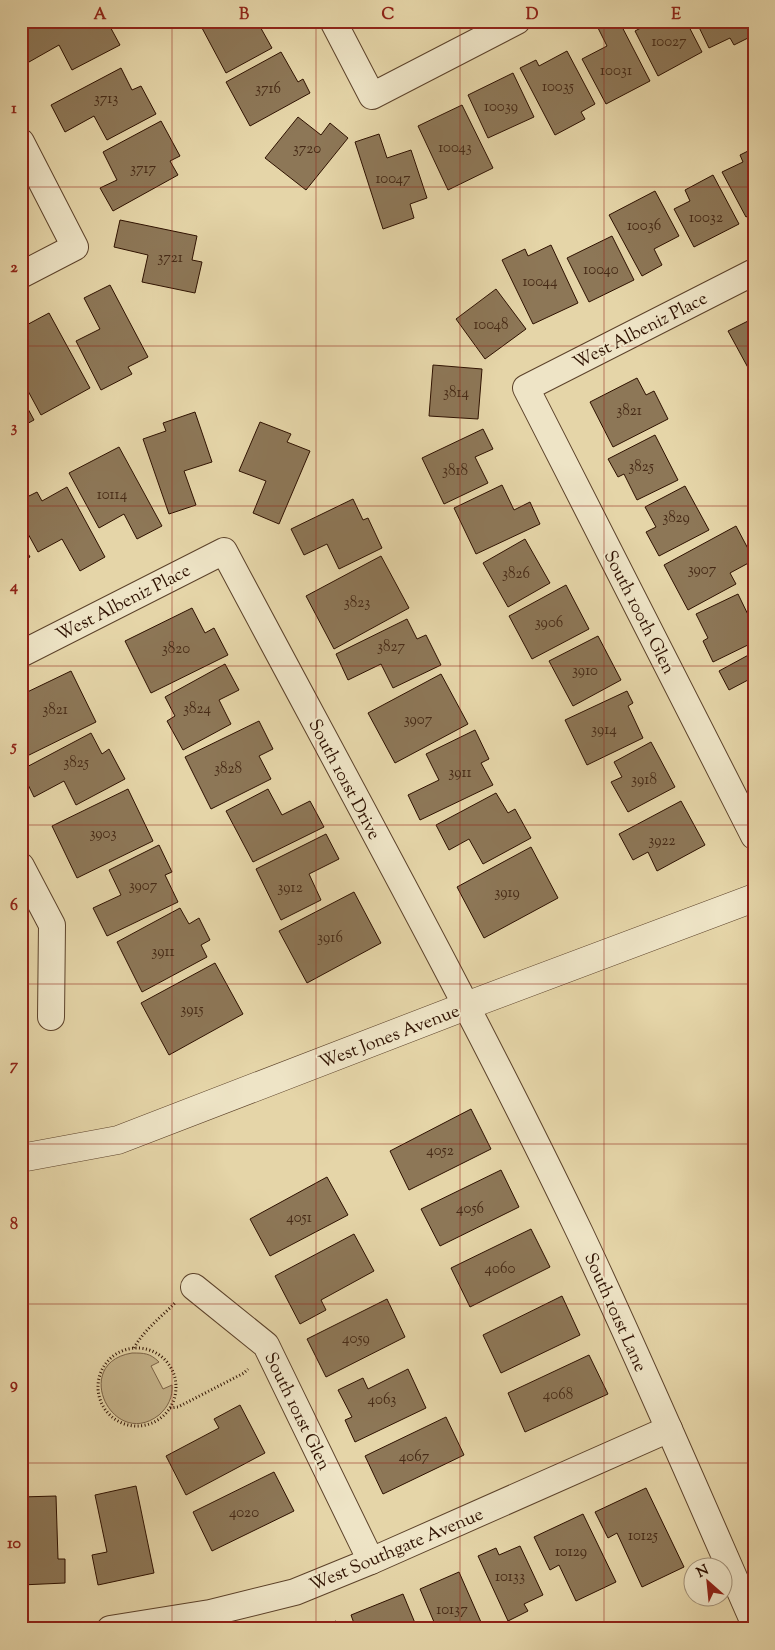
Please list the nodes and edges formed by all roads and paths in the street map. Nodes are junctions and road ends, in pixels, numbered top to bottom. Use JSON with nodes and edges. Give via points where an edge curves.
{"nodes":[{"id":1,"x":333,"y":21,"type":"edge"},
{"id":2,"x":517,"y":21,"type":"edge"},
{"id":3,"x":21,"y":142,"type":"edge"},
{"id":4,"x":754,"y":272,"type":"edge"},
{"id":5,"x":21,"y":275,"type":"edge"},
{"id":6,"x":526,"y":388,"type":"joint"},
{"id":7,"x":224,"y":551,"type":"joint"},
{"id":8,"x":21,"y":654,"type":"edge"},
{"id":9,"x":754,"y":836,"type":"edge"},
{"id":10,"x":21,"y":866,"type":"edge"},
{"id":11,"x":754,"y":898,"type":"edge"},
{"id":12,"x":466,"y":1006,"type":"junction"},
{"id":13,"x":51,"y":1017,"type":"dead end"},
{"id":14,"x":21,"y":1158,"type":"edge"},
{"id":15,"x":194,"y":1287,"type":"joint"},
{"id":16,"x":266,"y":1345,"type":"junction"},
{"id":17,"x":134,"y":1348,"type":"junction"},
{"id":18,"x":169,"y":1409,"type":"junction"},
{"id":19,"x":669,"y":1429,"type":"junction"},
{"id":20,"x":371,"y":1561,"type":"junction"},
{"id":21,"x":754,"y":1623,"type":"edge"},
{"id":22,"x":110,"y":1629,"type":"edge"}],
"edges":[{"from":1,"to":2,"type":"street","via":[[372,96]]},
{"from":3,"to":5,"type":"street","via":[[75,247]]},
{"from":4,"to":6,"type":"street","name":"West Albeniz Place"},
{"from":6,"to":9,"type":"street","name":"South 100th Glen"},
{"from":7,"to":8,"type":"street","name":"West Albeniz Place"},
{"from":7,"to":12,"type":"street","name":"South 101st Drive"},
{"from":10,"to":13,"type":"street","via":[[52,926]]},
{"from":11,"to":12,"type":"street","name":"West Jones Avenue"},
{"from":12,"to":14,"type":"street","name":"West Jones Avenue","via":[[118,1140]]},
{"from":12,"to":19,"type":"street","name":"South 101st Lane","via":[[580,1234]]},
{"from":15,"to":16,"type":"street","name":"South 101st Glen"},
{"from":15,"to":17,"type":"path","via":[[149,1328]]},
{"from":16,"to":18,"type":"path","via":[[244,1373],[178,1408]]},
{"from":16,"to":20,"type":"street","name":"South 101st Glen"},
{"from":17,"to":18,"type":"path","via":[[156,1353],[170,1367],[176,1386]]},
{"from":17,"to":18,"type":"path","via":[[108,1360],[101,1370],[98,1381],[100,1403],[115,1421],[137,1427],[158,1420]]},
{"from":19,"to":20,"type":"street","name":"West Southgate Avenue"},
{"from":19,"to":21,"type":"street","name":"South 101st Lane"},
{"from":20,"to":22,"type":"street","name":"West Southgate Avenue","via":[[295,1592],[210,1613]]}]}
